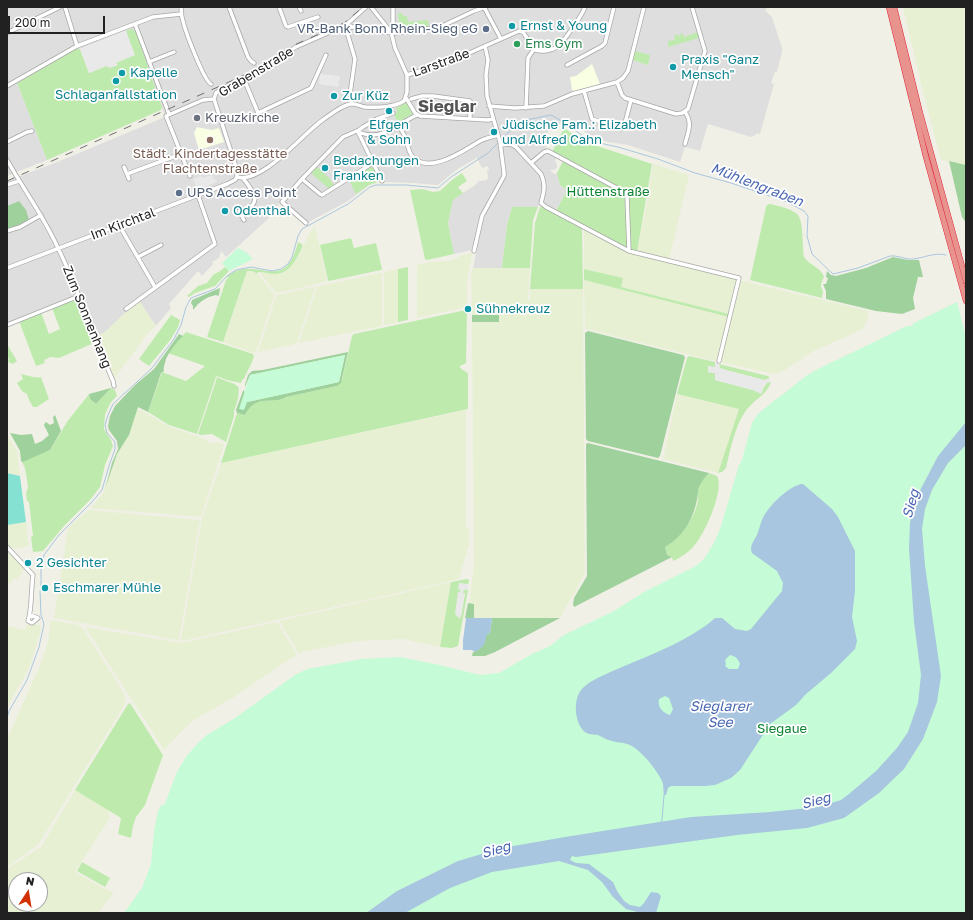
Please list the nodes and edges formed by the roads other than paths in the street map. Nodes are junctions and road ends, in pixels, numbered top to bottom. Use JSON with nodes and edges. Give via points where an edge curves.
{"nodes":[{"id":1,"x":60,"y":7,"type":"edge"},
{"id":2,"x":65,"y":7,"type":"edge"},
{"id":3,"x":181,"y":7,"type":"edge"},
{"id":4,"x":229,"y":7,"type":"edge"},
{"id":5,"x":279,"y":7,"type":"edge"},
{"id":6,"x":366,"y":7,"type":"edge"},
{"id":7,"x":371,"y":7,"type":"edge"},
{"id":8,"x":393,"y":7,"type":"edge"},
{"id":9,"x":485,"y":7,"type":"edge"},
{"id":10,"x":585,"y":7,"type":"edge"},
{"id":11,"x":614,"y":7,"type":"edge"},
{"id":12,"x":644,"y":7,"type":"edge"},
{"id":13,"x":692,"y":7,"type":"edge"},
{"id":14,"x":889,"y":7,"type":"edge"},
{"id":15,"x":894,"y":7,"type":"edge"},
{"id":16,"x":473,"y":9,"type":"edge"},
{"id":17,"x":181,"y":14,"type":"junction"},
{"id":18,"x":318,"y":16,"type":"dead end"},
{"id":19,"x":135,"y":24,"type":"junction"},
{"id":20,"x":391,"y":32,"type":"junction"},
{"id":21,"x":7,"y":33,"type":"edge"},
{"id":22,"x":501,"y":39,"type":"junction"},
{"id":23,"x":77,"y":46,"type":"junction"},
{"id":24,"x":485,"y":46,"type":"junction"},
{"id":25,"x":534,"y":49,"type":"junction"},
{"id":26,"x":174,"y":52,"type":"dead end"},
{"id":27,"x":326,"y":55,"type":"dead end"},
{"id":28,"x":149,"y":62,"type":"junction"},
{"id":29,"x":254,"y":63,"type":"dead end"},
{"id":30,"x":567,"y":65,"type":"dead end"},
{"id":31,"x":407,"y":76,"type":"junction"},
{"id":32,"x":244,"y":79,"type":"junction"},
{"id":33,"x":618,"y":82,"type":"junction"},
{"id":34,"x":211,"y":84,"type":"dead end"},
{"id":35,"x":7,"y":86,"type":"edge"},
{"id":36,"x":584,"y":91,"type":"junction"},
{"id":37,"x":214,"y":98,"type":"junction"},
{"id":38,"x":406,"y":98,"type":"junction"},
{"id":39,"x":411,"y":99,"type":"dead end"},
{"id":40,"x":631,"y":100,"type":"junction"},
{"id":41,"x":352,"y":104,"type":"junction"},
{"id":42,"x":489,"y":106,"type":"junction"},
{"id":43,"x":526,"y":108,"type":"junction"},
{"id":44,"x":685,"y":112,"type":"junction"},
{"id":45,"x":258,"y":113,"type":"junction"},
{"id":46,"x":393,"y":113,"type":"dead end"},
{"id":47,"x":168,"y":115,"type":"junction"},
{"id":48,"x":417,"y":115,"type":"junction"},
{"id":49,"x":470,"y":119,"type":"junction"},
{"id":50,"x":493,"y":119,"type":"junction"},
{"id":51,"x":260,"y":120,"type":"dead end"},
{"id":52,"x":399,"y":125,"type":"junction"},
{"id":53,"x":32,"y":131,"type":"dead end"},
{"id":54,"x":359,"y":131,"type":"junction"},
{"id":55,"x":499,"y":140,"type":"junction"},
{"id":56,"x":7,"y":142,"type":"edge"},
{"id":57,"x":685,"y":144,"type":"dead end"},
{"id":58,"x":181,"y":154,"type":"junction"},
{"id":59,"x":7,"y":160,"type":"edge"},
{"id":60,"x":373,"y":163,"type":"junction"},
{"id":61,"x":531,"y":163,"type":"junction"},
{"id":62,"x":124,"y":168,"type":"dead end"},
{"id":63,"x":127,"y":174,"type":"junction"},
{"id":64,"x":190,"y":176,"type":"dead end"},
{"id":65,"x":237,"y":177,"type":"junction"},
{"id":66,"x":243,"y":178,"type":"junction"},
{"id":67,"x":129,"y":179,"type":"dead end"},
{"id":68,"x":302,"y":179,"type":"junction"},
{"id":69,"x":19,"y":181,"type":"junction"},
{"id":70,"x":382,"y":181,"type":"dead end"},
{"id":71,"x":7,"y":185,"type":"edge"},
{"id":72,"x":198,"y":196,"type":"junction"},
{"id":73,"x":41,"y":215,"type":"junction"},
{"id":74,"x":244,"y":220,"type":"dead end"},
{"id":75,"x":306,"y":223,"type":"dead end"},
{"id":76,"x":119,"y":225,"type":"junction"},
{"id":77,"x":7,"y":232,"type":"edge"},
{"id":78,"x":161,"y":245,"type":"dead end"},
{"id":79,"x":59,"y":248,"type":"junction"},
{"id":80,"x":474,"y":251,"type":"dead end"},
{"id":81,"x":629,"y":251,"type":"junction"},
{"id":82,"x":138,"y":257,"type":"junction"},
{"id":83,"x":7,"y":268,"type":"edge"},
{"id":84,"x":966,"y":281,"type":"edge"},
{"id":85,"x":155,"y":286,"type":"junction"},
{"id":86,"x":79,"y":296,"type":"junction"},
{"id":87,"x":966,"y":301,"type":"edge"},
{"id":88,"x":126,"y":309,"type":"dead end"},
{"id":89,"x":7,"y":325,"type":"edge"},
{"id":90,"x":719,"y":361,"type":"dead end"},
{"id":91,"x":114,"y":386,"type":"dead end"},
{"id":92,"x":7,"y":547,"type":"edge"},
{"id":93,"x":30,"y":615,"type":"dead end"}],
"edges":[{"from":1,"to":21,"type":"street"},
{"from":2,"to":23,"type":"street"},
{"from":3,"to":17,"type":"street"},
{"from":4,"to":29,"type":"street","via":[[248,57]]},
{"from":5,"to":18,"type":"street","via":[[288,27]]},
{"from":6,"to":32,"type":"street","name":"Grabenstraße","via":[[346,25],[296,47]]},
{"from":7,"to":20,"type":"street"},
{"from":8,"to":20,"type":"street"},
{"from":9,"to":16,"type":"street"},
{"from":9,"to":22,"type":"street"},
{"from":10,"to":25,"type":"street","via":[[559,46],[544,51]]},
{"from":11,"to":30,"type":"street","via":[[605,43]]},
{"from":12,"to":33,"type":"street","via":[[628,71]]},
{"from":13,"to":44,"type":"street","via":[[705,51],[690,106]]},
{"from":14,"to":87,"type":"highway","via":[[924,150]]},
{"from":15,"to":84,"type":"highway"},
{"from":16,"to":20,"type":"street","via":[[437,28]]},
{"from":17,"to":19,"type":"street","via":[[153,17]]},
{"from":17,"to":34,"type":"street","via":[[203,73]]},
{"from":19,"to":23,"type":"street"},
{"from":19,"to":28,"type":"street"},
{"from":20,"to":31,"type":"street","via":[[394,48]]},
{"from":20,"to":41,"type":"street","via":[[353,26],[346,30],[355,59],[350,94]]},
{"from":22,"to":24,"type":"street","name":"Larstraße"},
{"from":22,"to":25,"type":"street","name":"Larstraße","via":[[521,31]]},
{"from":23,"to":35,"type":"street"},
{"from":24,"to":31,"type":"street","name":"Larstraße"},
{"from":24,"to":42,"type":"street","via":[[488,57],[486,82]]},
{"from":25,"to":43,"type":"street","via":[[528,58]]},
{"from":26,"to":28,"type":"street"},
{"from":27,"to":45,"type":"street","via":[[311,88]]},
{"from":28,"to":47,"type":"street"},
{"from":31,"to":38,"type":"street","name":"Larstraße"},
{"from":32,"to":37,"type":"street","name":"Grabenstraße","via":[[220,90]]},
{"from":32,"to":45,"type":"street"},
{"from":33,"to":36,"type":"street"},
{"from":33,"to":40,"type":"street","via":[[622,96]]},
{"from":36,"to":40,"type":"street","via":[[592,119],[621,129],[624,127]]},
{"from":36,"to":43,"type":"street","via":[[544,106]]},
{"from":37,"to":47,"type":"street","name":"Grabenstraße"},
{"from":37,"to":65,"type":"street"},
{"from":38,"to":41,"type":"street","via":[[399,104],[391,105],[366,107]]},
{"from":38,"to":48,"type":"street"},
{"from":39,"to":49,"type":"street","via":[[433,96],[470,101]]},
{"from":40,"to":44,"type":"street","via":[[673,113]]},
{"from":41,"to":66,"type":"street","via":[[316,124],[270,167]]},
{"from":42,"to":43,"type":"street"},
{"from":42,"to":50,"type":"street"},
{"from":44,"to":57,"type":"street","via":[[690,123]]},
{"from":45,"to":51,"type":"street"},
{"from":46,"to":54,"type":"street"},
{"from":47,"to":58,"type":"street"},
{"from":48,"to":49,"type":"street"},
{"from":48,"to":52,"type":"street"},
{"from":49,"to":50,"type":"street"},
{"from":50,"to":55,"type":"street"},
{"from":52,"to":54,"type":"street","via":[[383,134],[367,135]]},
{"from":52,"to":55,"type":"street","via":[[412,156],[429,164],[480,141]]},
{"from":53,"to":56,"type":"street"},
{"from":54,"to":60,"type":"street"},
{"from":54,"to":68,"type":"street","via":[[343,137]]},
{"from":55,"to":61,"type":"street","via":[[516,147]]},
{"from":55,"to":80,"type":"street","via":[[504,174],[482,216]]},
{"from":58,"to":63,"type":"street"},
{"from":58,"to":64,"type":"street"},
{"from":59,"to":69,"type":"street","name":"Zum Sonnenhang"},
{"from":60,"to":68,"type":"street","via":[[322,195]]},
{"from":60,"to":70,"type":"street"},
{"from":61,"to":81,"type":"street","via":[[544,180],[541,203]]},
{"from":61,"to":81,"type":"street","via":[[548,151],[626,193]]},
{"from":62,"to":63,"type":"street"},
{"from":63,"to":67,"type":"street"},
{"from":65,"to":66,"type":"street"},
{"from":65,"to":72,"type":"street","name":"Im Kirchtal"},
{"from":66,"to":74,"type":"street","via":[[255,198],[252,207],[240,213]]},
{"from":68,"to":75,"type":"street","via":[[282,202]]},
{"from":69,"to":71,"type":"street"},
{"from":69,"to":73,"type":"street","name":"Zum Sonnenhang"},
{"from":72,"to":76,"type":"street","name":"Im Kirchtal"},
{"from":72,"to":85,"type":"street","via":[[215,244]]},
{"from":73,"to":77,"type":"street"},
{"from":73,"to":79,"type":"street","name":"Zum Sonnenhang"},
{"from":76,"to":79,"type":"street","name":"Im Kirchtal"},
{"from":76,"to":82,"type":"street"},
{"from":78,"to":82,"type":"street"},
{"from":79,"to":83,"type":"street","name":"Im Kirchtal"},
{"from":79,"to":86,"type":"street","name":"Zum Sonnenhang"},
{"from":81,"to":90,"type":"street","via":[[739,278]]},
{"from":82,"to":85,"type":"street"},
{"from":85,"to":88,"type":"street"},
{"from":86,"to":89,"type":"street"},
{"from":86,"to":91,"type":"street","name":"Zum Sonnenhang"},
{"from":92,"to":93,"type":"street","via":[[32,575]]}]}
